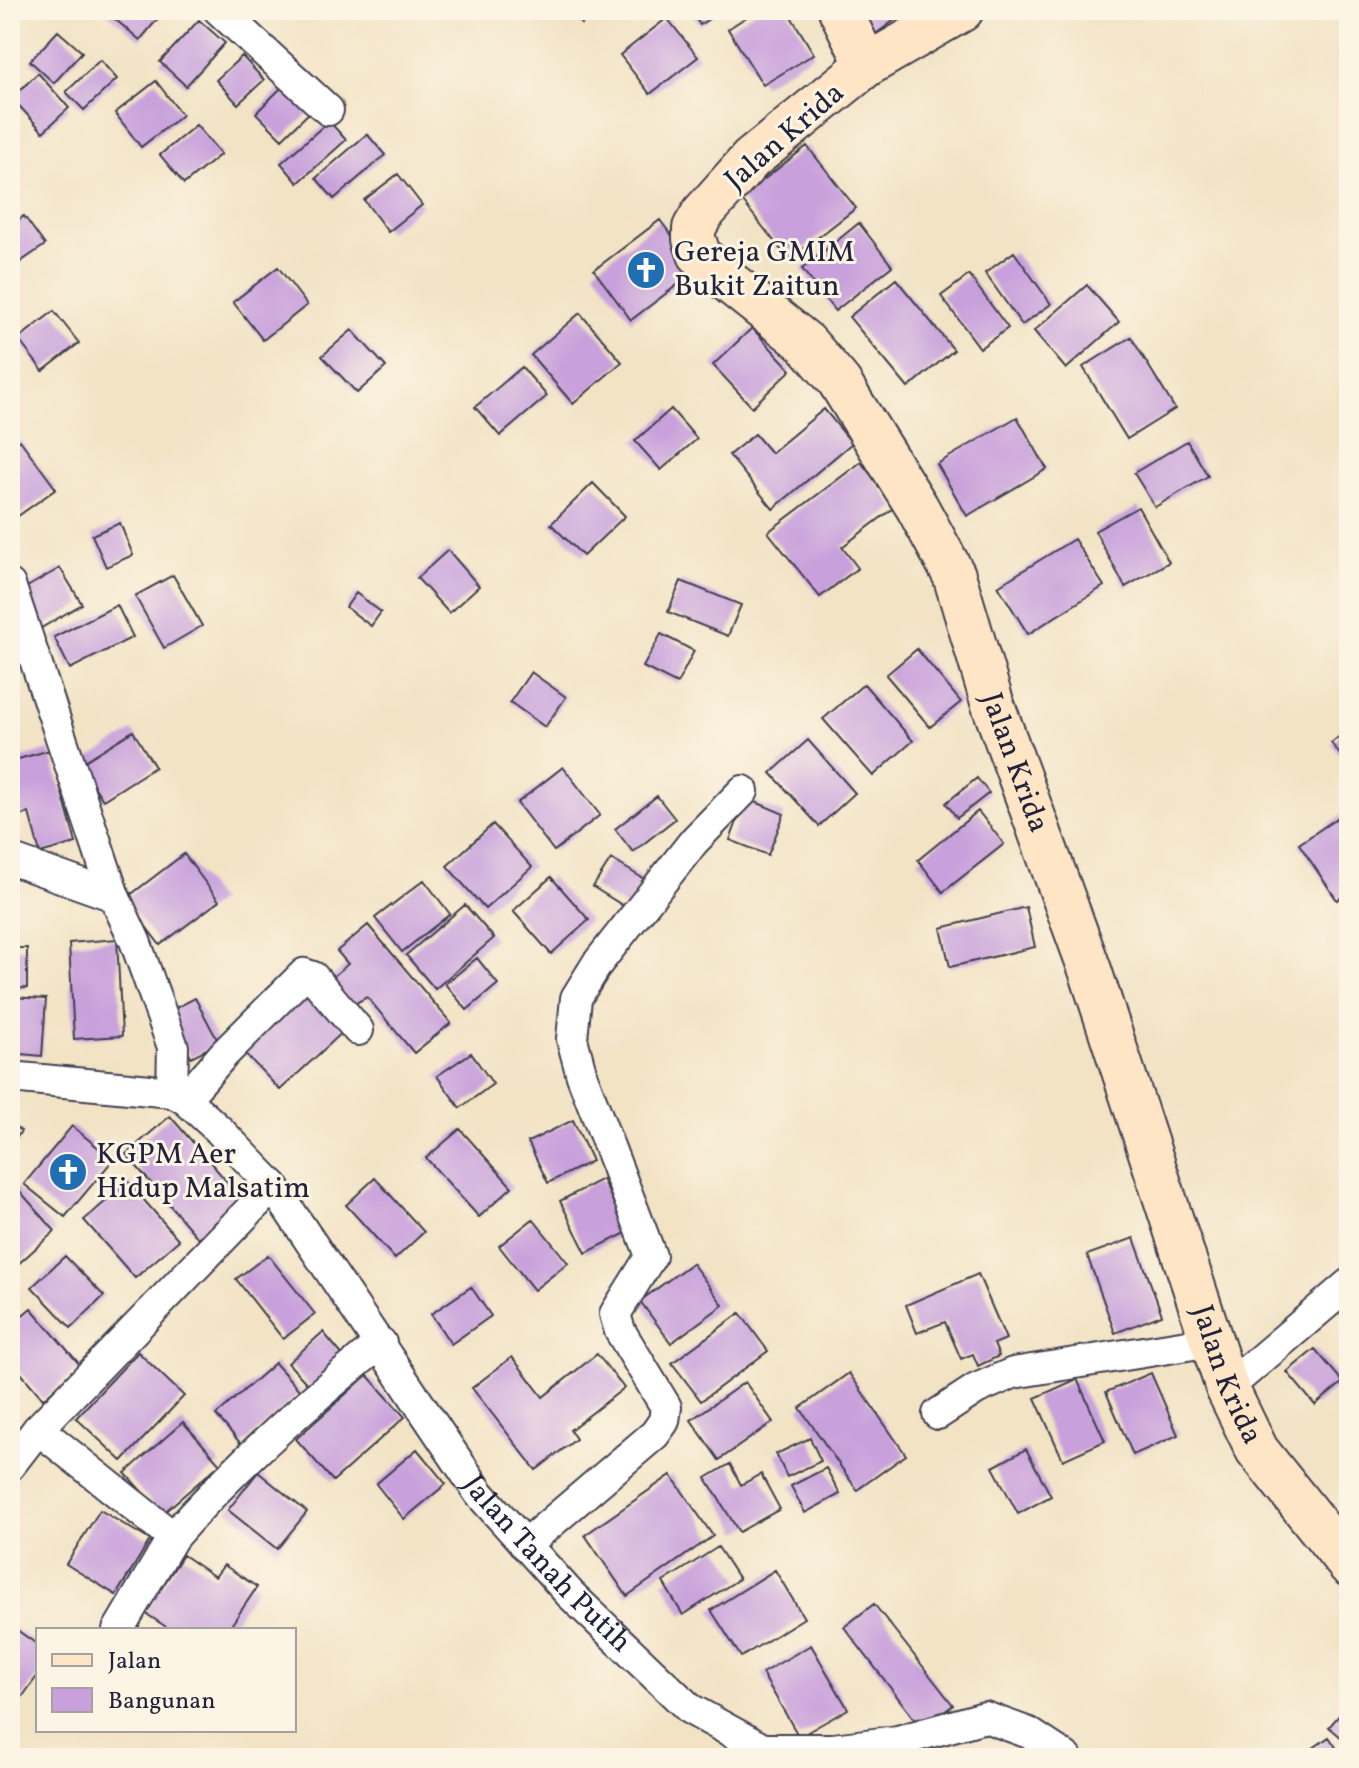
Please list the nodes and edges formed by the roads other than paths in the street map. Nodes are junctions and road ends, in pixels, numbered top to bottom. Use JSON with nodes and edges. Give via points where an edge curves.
{"nodes":[{"id":1,"x":219,"y":10,"type":"edge"},
{"id":2,"x":840,"y":10,"type":"edge"},
{"id":3,"x":962,"y":10,"type":"edge"},
{"id":4,"x":867,"y":65,"type":"junction"},
{"id":5,"x":328,"y":110,"type":"dead end"},
{"id":6,"x":10,"y":585,"type":"edge"},
{"id":7,"x":743,"y":791,"type":"dead end"},
{"id":8,"x":10,"y":859,"type":"edge"},
{"id":9,"x":114,"y":896,"type":"junction"},
{"id":10,"x":358,"y":1030,"type":"dead end"},
{"id":11,"x":10,"y":1077,"type":"edge"},
{"id":12,"x":178,"y":1095,"type":"junction"},
{"id":13,"x":273,"y":1186,"type":"junction"},
{"id":14,"x":1349,"y":1284,"type":"edge"},
{"id":15,"x":1212,"y":1341,"type":"junction"},
{"id":16,"x":381,"y":1343,"type":"junction"},
{"id":17,"x":1227,"y":1388,"type":"junction"},
{"id":18,"x":938,"y":1414,"type":"dead end"},
{"id":19,"x":38,"y":1429,"type":"junction"},
{"id":20,"x":10,"y":1465,"type":"edge"},
{"id":21,"x":173,"y":1537,"type":"junction"},
{"id":22,"x":525,"y":1545,"type":"junction"},
{"id":23,"x":1349,"y":1565,"type":"edge"},
{"id":24,"x":119,"y":1628,"type":"edge"},
{"id":25,"x":1067,"y":1758,"type":"edge"}],
"edges":[{"from":1,"to":5,"type":"street"},
{"from":2,"to":4,"type":"street"},
{"from":3,"to":4,"type":"street"},
{"from":4,"to":15,"type":"street","name":"Jalan Krida","via":[[751,159],[703,213],[694,239],[714,270],[806,343],[838,380],[954,575],[992,702],[1090,970]]},
{"from":6,"to":9,"type":"street"},
{"from":7,"to":22,"type":"street","via":[[694,841],[576,998],[572,1039],[582,1076],[651,1256],[615,1314],[666,1407],[655,1434]]},
{"from":8,"to":9,"type":"street"},
{"from":9,"to":12,"type":"street","via":[[173,1047]]},
{"from":10,"to":12,"type":"street","via":[[313,977],[304,974]]},
{"from":11,"to":12,"type":"street"},
{"from":12,"to":13,"type":"street","name":"Jalan Tanah Putih"},
{"from":13,"to":16,"type":"street","name":"Jalan Tanah Putih"},
{"from":13,"to":19,"type":"street"},
{"from":14,"to":17,"type":"street"},
{"from":15,"to":17,"type":"street","name":"Jalan Krida"},
{"from":15,"to":18,"type":"street","via":[[1013,1373]]},
{"from":16,"to":21,"type":"street","via":[[301,1407]]},
{"from":16,"to":22,"type":"street","name":"Jalan Tanah Putih","via":[[479,1493]]},
{"from":17,"to":23,"type":"street","name":"Jalan Krida","via":[[1257,1450]]},
{"from":19,"to":20,"type":"street"},
{"from":19,"to":21,"type":"street"},
{"from":21,"to":24,"type":"street"},
{"from":22,"to":25,"type":"street","name":"Jalan Tanah Putih","via":[[690,1709],[763,1749],[833,1749],[898,1741],[985,1717],[1029,1733]]}]}
